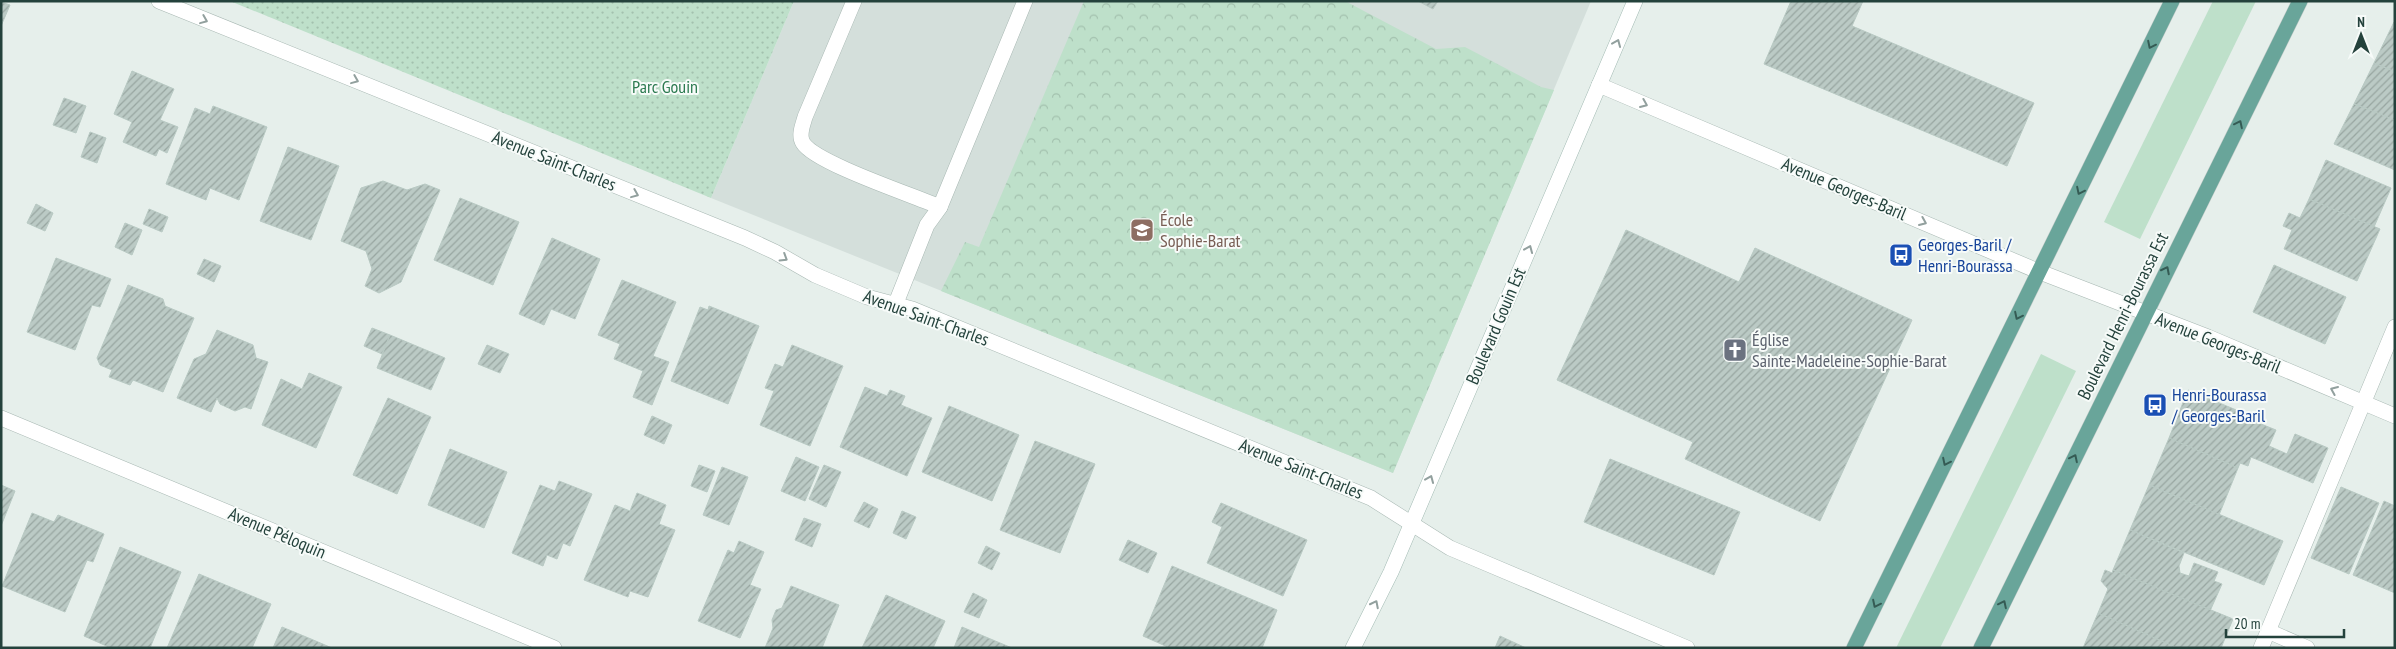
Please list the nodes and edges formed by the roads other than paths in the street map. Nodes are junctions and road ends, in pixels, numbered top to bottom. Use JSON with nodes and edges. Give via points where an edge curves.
{"nodes":[{"id":1,"x":159,"y":1,"type":"edge"},
{"id":2,"x":854,"y":1,"type":"edge"},
{"id":3,"x":1025,"y":1,"type":"edge"},
{"id":4,"x":1635,"y":1,"type":"edge"},
{"id":5,"x":2172,"y":1,"type":"edge"},
{"id":6,"x":2300,"y":1,"type":"edge"},
{"id":7,"x":1599,"y":86,"type":"junction"},
{"id":8,"x":940,"y":207,"type":"junction"},
{"id":9,"x":2040,"y":272,"type":"junction"},
{"id":10,"x":896,"y":303,"type":"junction"},
{"id":11,"x":2145,"y":314,"type":"junction"},
{"id":12,"x":2395,"y":327,"type":"edge"},
{"id":13,"x":2363,"y":403,"type":"junction"},
{"id":14,"x":2395,"y":416,"type":"edge"},
{"id":15,"x":1,"y":418,"type":"edge"},
{"id":16,"x":1410,"y":524,"type":"junction"},
{"id":17,"x":2268,"y":631,"type":"junction"},
{"id":18,"x":1680,"y":646,"type":"edge"},
{"id":19,"x":554,"y":648,"type":"edge"},
{"id":20,"x":1353,"y":648,"type":"edge"},
{"id":21,"x":1854,"y":648,"type":"edge"},
{"id":22,"x":1981,"y":648,"type":"edge"},
{"id":23,"x":2261,"y":648,"type":"edge"},
{"id":24,"x":2307,"y":648,"type":"edge"}],
"edges":[{"from":1,"to":10,"type":"street","name":"Avenue Saint-Charles","one_way":true,"via":[[745,238],[815,275],[867,297]]},
{"from":2,"to":8,"type":"street","via":[[805,117],[801,137],[804,144],[829,162]]},
{"from":3,"to":8,"type":"street"},
{"from":7,"to":4,"type":"street","name":"Boulevard Gouin Est","one_way":true},
{"from":5,"to":9,"type":"main road","one_way":true},
{"from":11,"to":6,"type":"main road","name":"Boulevard Henri-Bourassa Est","one_way":true},
{"from":7,"to":9,"type":"street","name":"Avenue Georges-Baril","one_way":true},
{"from":16,"to":7,"type":"street","name":"Boulevard Gouin Est","one_way":true},
{"from":8,"to":10,"type":"street","via":[[927,225]]},
{"from":9,"to":11,"type":"street","name":"Avenue Georges-Baril"},
{"from":9,"to":21,"type":"main road","one_way":true},
{"from":10,"to":16,"type":"street","name":"Avenue Saint-Charles","via":[[1371,498]]},
{"from":13,"to":11,"type":"street","name":"Avenue Georges-Baril","one_way":true,"via":[[2208,337]]},
{"from":22,"to":11,"type":"main road","name":"Boulevard Henri-Bourassa Est","one_way":true},
{"from":12,"to":13,"type":"street"},
{"from":13,"to":14,"type":"street","name":"Avenue Georges-Baril"},
{"from":13,"to":17,"type":"street"},
{"from":15,"to":19,"type":"street","name":"Avenue Péloquin"},
{"from":16,"to":18,"type":"street","name":"Avenue Saint-Charles","via":[[1450,548]]},
{"from":20,"to":16,"type":"street","name":"Boulevard Gouin Est","one_way":true,"via":[[1391,572]]},
{"from":17,"to":23,"type":"street"},
{"from":17,"to":24,"type":"street"}]}
